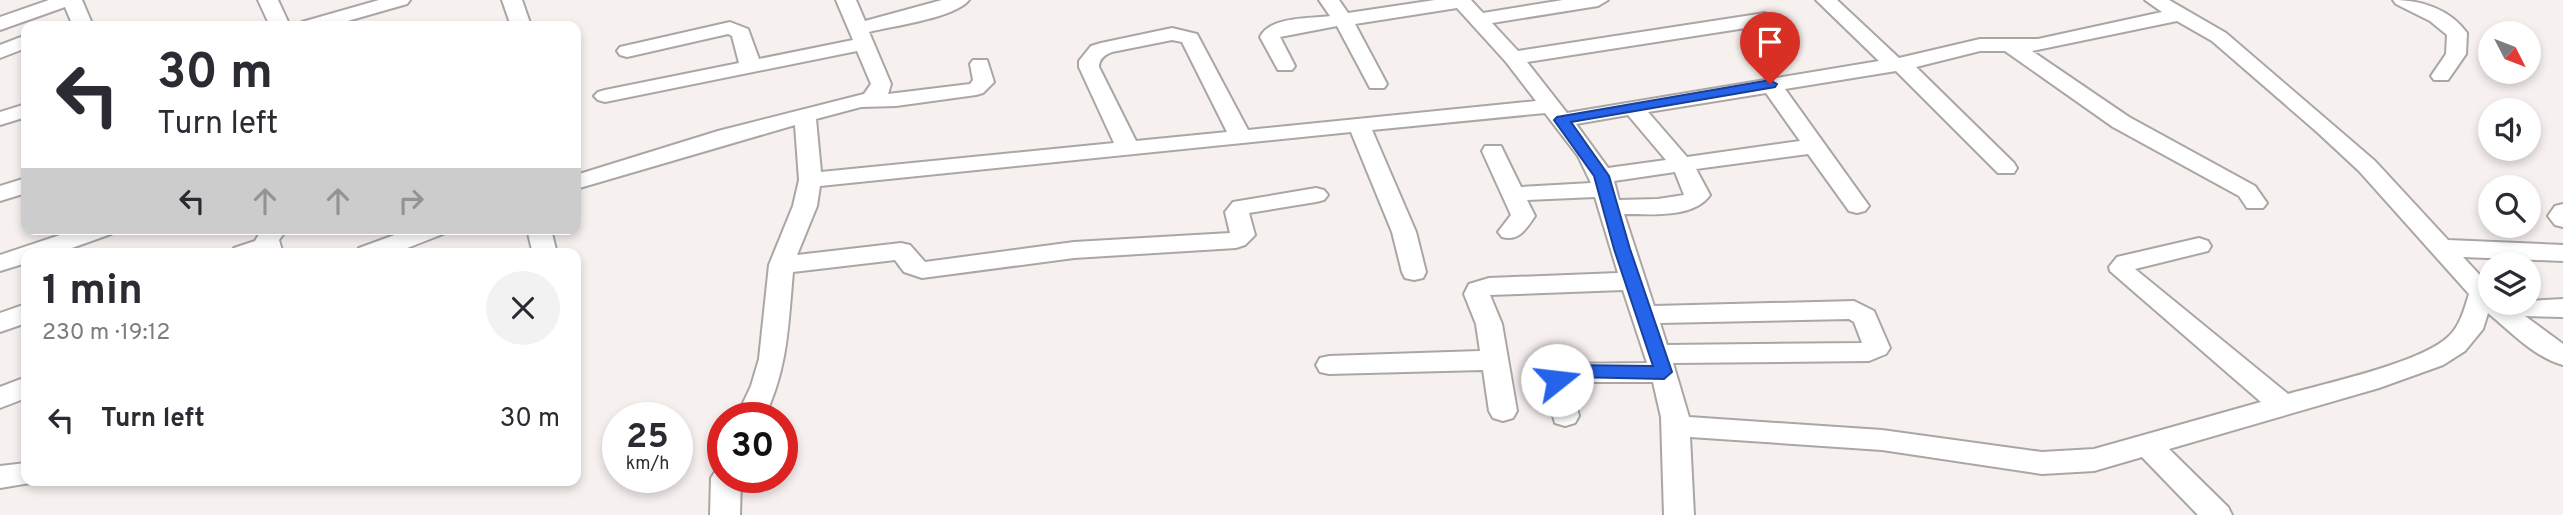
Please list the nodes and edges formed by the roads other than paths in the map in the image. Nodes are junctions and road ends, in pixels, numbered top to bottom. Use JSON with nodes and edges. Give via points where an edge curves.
{"nodes":[{"id":1,"x":70,"y":0,"type":"edge"},
{"id":2,"x":268,"y":0,"type":"edge"},
{"id":3,"x":400,"y":0,"type":"edge"},
{"id":4,"x":512,"y":0,"type":"edge"},
{"id":5,"x":846,"y":0,"type":"edge"},
{"id":6,"x":959,"y":0,"type":"edge"},
{"id":7,"x":1329,"y":0,"type":"edge"},
{"id":8,"x":1598,"y":0,"type":"edge"},
{"id":9,"x":1826,"y":0,"type":"edge"},
{"id":10,"x":2155,"y":0,"type":"edge"},
{"id":11,"x":2403,"y":0,"type":"edge"},
{"id":12,"x":1460,"y":1,"type":"edge"},
{"id":13,"x":2181,"y":15,"type":"junction"},
{"id":14,"x":1765,"y":19,"type":"dead end"},
{"id":15,"x":1343,"y":20,"type":"junction"},
{"id":16,"x":1478,"y":20,"type":"junction"},
{"id":17,"x":78,"y":21,"type":"edge"},
{"id":18,"x":277,"y":21,"type":"edge"},
{"id":19,"x":326,"y":21,"type":"edge"},
{"id":20,"x":519,"y":21,"type":"edge"},
{"id":21,"x":0,"y":24,"type":"edge"},
{"id":22,"x":861,"y":37,"type":"junction"},
{"id":23,"x":21,"y":45,"type":"edge"},
{"id":24,"x":2011,"y":46,"type":"junction"},
{"id":25,"x":627,"y":51,"type":"dead end"},
{"id":26,"x":1513,"y":58,"type":"junction"},
{"id":27,"x":2,"y":60,"type":"edge"},
{"id":28,"x":980,"y":64,"type":"dead end"},
{"id":29,"x":1898,"y":64,"type":"junction"},
{"id":30,"x":1285,"y":66,"type":"dead end"},
{"id":31,"x":751,"y":68,"type":"junction"},
{"id":32,"x":2441,"y":76,"type":"dead end"},
{"id":33,"x":1377,"y":84,"type":"dead end"},
{"id":34,"x":1770,"y":84,"type":"junction"},
{"id":35,"x":605,"y":96,"type":"dead end"},
{"id":36,"x":863,"y":101,"type":"junction"},
{"id":37,"x":1633,"y":107,"type":"junction"},
{"id":38,"x":21,"y":112,"type":"edge"},
{"id":39,"x":1555,"y":113,"type":"junction"},
{"id":40,"x":805,"y":116,"type":"junction"},
{"id":41,"x":0,"y":119,"type":"edge"},
{"id":42,"x":1359,"y":125,"type":"junction"},
{"id":43,"x":1241,"y":137,"type":"junction"},
{"id":44,"x":1815,"y":146,"type":"junction"},
{"id":45,"x":1128,"y":148,"type":"junction"},
{"id":46,"x":1493,"y":151,"type":"dead end"},
{"id":47,"x":1682,"y":164,"type":"junction"},
{"id":48,"x":2006,"y":168,"type":"dead end"},
{"id":49,"x":810,"y":180,"type":"junction"},
{"id":50,"x":581,"y":181,"type":"edge"},
{"id":51,"x":21,"y":187,"type":"edge"},
{"id":52,"x":1606,"y":190,"type":"junction"},
{"id":53,"x":0,"y":194,"type":"edge"},
{"id":54,"x":1514,"y":194,"type":"junction"},
{"id":55,"x":1316,"y":195,"type":"dead end"},
{"id":56,"x":2255,"y":204,"type":"dead end"},
{"id":57,"x":1857,"y":206,"type":"dead end"},
{"id":58,"x":2563,"y":211,"type":"edge"},
{"id":59,"x":2563,"y":220,"type":"edge"},
{"id":60,"x":1510,"y":232,"type":"dead end"},
{"id":61,"x":85,"y":235,"type":"edge"},
{"id":62,"x":419,"y":235,"type":"edge"},
{"id":63,"x":2199,"y":246,"type":"dead end"},
{"id":64,"x":46,"y":248,"type":"edge"},
{"id":65,"x":384,"y":248,"type":"edge"},
{"id":66,"x":2443,"y":248,"type":"junction"},
{"id":67,"x":2563,"y":254,"type":"edge"},
{"id":68,"x":21,"y":256,"type":"edge"},
{"id":69,"x":0,"y":263,"type":"edge"},
{"id":70,"x":781,"y":265,"type":"junction"},
{"id":71,"x":1414,"y":272,"type":"dead end"},
{"id":72,"x":1634,"y":281,"type":"junction"},
{"id":73,"x":2478,"y":287,"type":"edge"},
{"id":74,"x":2541,"y":306,"type":"edge"},
{"id":75,"x":2563,"y":308,"type":"edge"},
{"id":76,"x":1645,"y":314,"type":"junction"},
{"id":77,"x":21,"y":315,"type":"edge"},
{"id":78,"x":2481,"y":315,"type":"edge"},
{"id":79,"x":2511,"y":315,"type":"edge"},
{"id":80,"x":0,"y":323,"type":"edge"},
{"id":81,"x":2557,"y":348,"type":"edge"},
{"id":82,"x":1494,"y":360,"type":"junction"},
{"id":83,"x":1661,"y":363,"type":"junction"},
{"id":84,"x":1329,"y":365,"type":"dead end"},
{"id":85,"x":21,"y":389,"type":"edge"},
{"id":86,"x":0,"y":398,"type":"edge"},
{"id":87,"x":758,"y":402,"type":"edge"},
{"id":88,"x":2284,"y":406,"type":"junction"},
{"id":89,"x":1503,"y":411,"type":"dead end"},
{"id":90,"x":1565,"y":416,"type":"dead end"},
{"id":91,"x":1675,"y":426,"type":"junction"},
{"id":92,"x":2149,"y":446,"type":"junction"},
{"id":93,"x":21,"y":475,"type":"edge"},
{"id":94,"x":0,"y":477,"type":"edge"},
{"id":95,"x":726,"y":493,"type":"edge"},
{"id":96,"x":725,"y":515,"type":"edge"},
{"id":97,"x":1679,"y":515,"type":"edge"},
{"id":98,"x":2217,"y":515,"type":"edge"}],
"edges":[{"from":1,"to":17,"type":"street"},
{"from":1,"to":21,"type":"street"},
{"from":2,"to":18,"type":"street"},
{"from":3,"to":19,"type":"street"},
{"from":4,"to":20,"type":"street"},
{"from":5,"to":22,"type":"street"},
{"from":6,"to":22,"type":"street"},
{"from":7,"to":15,"type":"street"},
{"from":8,"to":16,"type":"street"},
{"from":9,"to":29,"type":"street"},
{"from":10,"to":13,"type":"street"},
{"from":11,"to":32,"type":"street","via":[[2457,33],[2456,54]]},
{"from":12,"to":15,"type":"street"},
{"from":12,"to":16,"type":"street"},
{"from":13,"to":24,"type":"street","via":[[2038,45]]},
{"from":13,"to":66,"type":"street","via":[[2219,37],[2325,127]]},
{"from":14,"to":26,"type":"street"},
{"from":15,"to":30,"type":"street","via":[[1271,33]]},
{"from":15,"to":33,"type":"street"},
{"from":16,"to":26,"type":"street"},
{"from":22,"to":31,"type":"street"},
{"from":22,"to":36,"type":"street","via":[[881,84],[879,91]]},
{"from":23,"to":27,"type":"street"},
{"from":24,"to":29,"type":"street","via":[[1980,46]]},
{"from":24,"to":56,"type":"street","via":[[2120,122],[2248,191]]},
{"from":25,"to":31,"type":"street","via":[[730,28],[741,33]]},
{"from":26,"to":39,"type":"street"},
{"from":28,"to":36,"type":"street","via":[[984,82],[976,89]]},
{"from":29,"to":34,"type":"street"},
{"from":29,"to":48,"type":"street"},
{"from":31,"to":35,"type":"street"},
{"from":34,"to":37,"type":"street"},
{"from":34,"to":44,"type":"street"},
{"from":36,"to":40,"type":"street"},
{"from":37,"to":39,"type":"street"},
{"from":37,"to":47,"type":"street"},
{"from":38,"to":41,"type":"street"},
{"from":39,"to":42,"type":"street"},
{"from":39,"to":52,"type":"street"},
{"from":40,"to":49,"type":"street"},
{"from":40,"to":50,"type":"street"},
{"from":42,"to":43,"type":"street"},
{"from":42,"to":71,"type":"street","via":[[1404,232]]},
{"from":43,"to":45,"type":"street"},
{"from":43,"to":45,"type":"street","via":[[1190,38],[1172,34],[1098,50],[1089,61]]},
{"from":44,"to":47,"type":"street"},
{"from":44,"to":57,"type":"street"},
{"from":45,"to":49,"type":"street"},
{"from":46,"to":54,"type":"street"},
{"from":47,"to":52,"type":"street"},
{"from":47,"to":52,"type":"street","via":[[1698,190],[1695,200],[1679,204]]},
{"from":49,"to":70,"type":"street","via":[[805,206]]},
{"from":51,"to":53,"type":"street"},
{"from":52,"to":54,"type":"street"},
{"from":52,"to":72,"type":"street"},
{"from":54,"to":60,"type":"street","via":[[1523,216]]},
{"from":55,"to":70,"type":"street","via":[[1241,207],[1237,212],[1243,235],[1236,240],[1074,250],[922,270],[913,267],[901,251]]},
{"from":58,"to":59,"type":"street"},
{"from":61,"to":64,"type":"street"},
{"from":62,"to":65,"type":"street"},
{"from":63,"to":88,"type":"street","via":[[2126,263],[2122,271]]},
{"from":66,"to":67,"type":"street"},
{"from":66,"to":73,"type":"street"},
{"from":68,"to":69,"type":"street"},
{"from":70,"to":87,"type":"street","via":[[772,359]]},
{"from":72,"to":76,"type":"street"},
{"from":72,"to":82,"type":"street","via":[[1478,290]]},
{"from":74,"to":75,"type":"street"},
{"from":76,"to":83,"type":"street"},
{"from":76,"to":83,"type":"street","via":[[1854,310],[1865,317],[1877,348]]},
{"from":77,"to":80,"type":"street"},
{"from":78,"to":88,"type":"street","via":[[2456,345],[2434,358]]},
{"from":79,"to":81,"type":"street"},
{"from":82,"to":84,"type":"street"},
{"from":82,"to":89,"type":"street"},
{"from":83,"to":90,"type":"street","via":[[1564,373],[1557,380]]},
{"from":83,"to":91,"type":"street"},
{"from":85,"to":86,"type":"street"},
{"from":88,"to":92,"type":"street"},
{"from":91,"to":92,"type":"street","via":[[1882,440],[2042,463],[2094,460]]},
{"from":91,"to":97,"type":"street"},
{"from":92,"to":98,"type":"street"},
{"from":93,"to":94,"type":"street"},
{"from":95,"to":96,"type":"street"}]}
